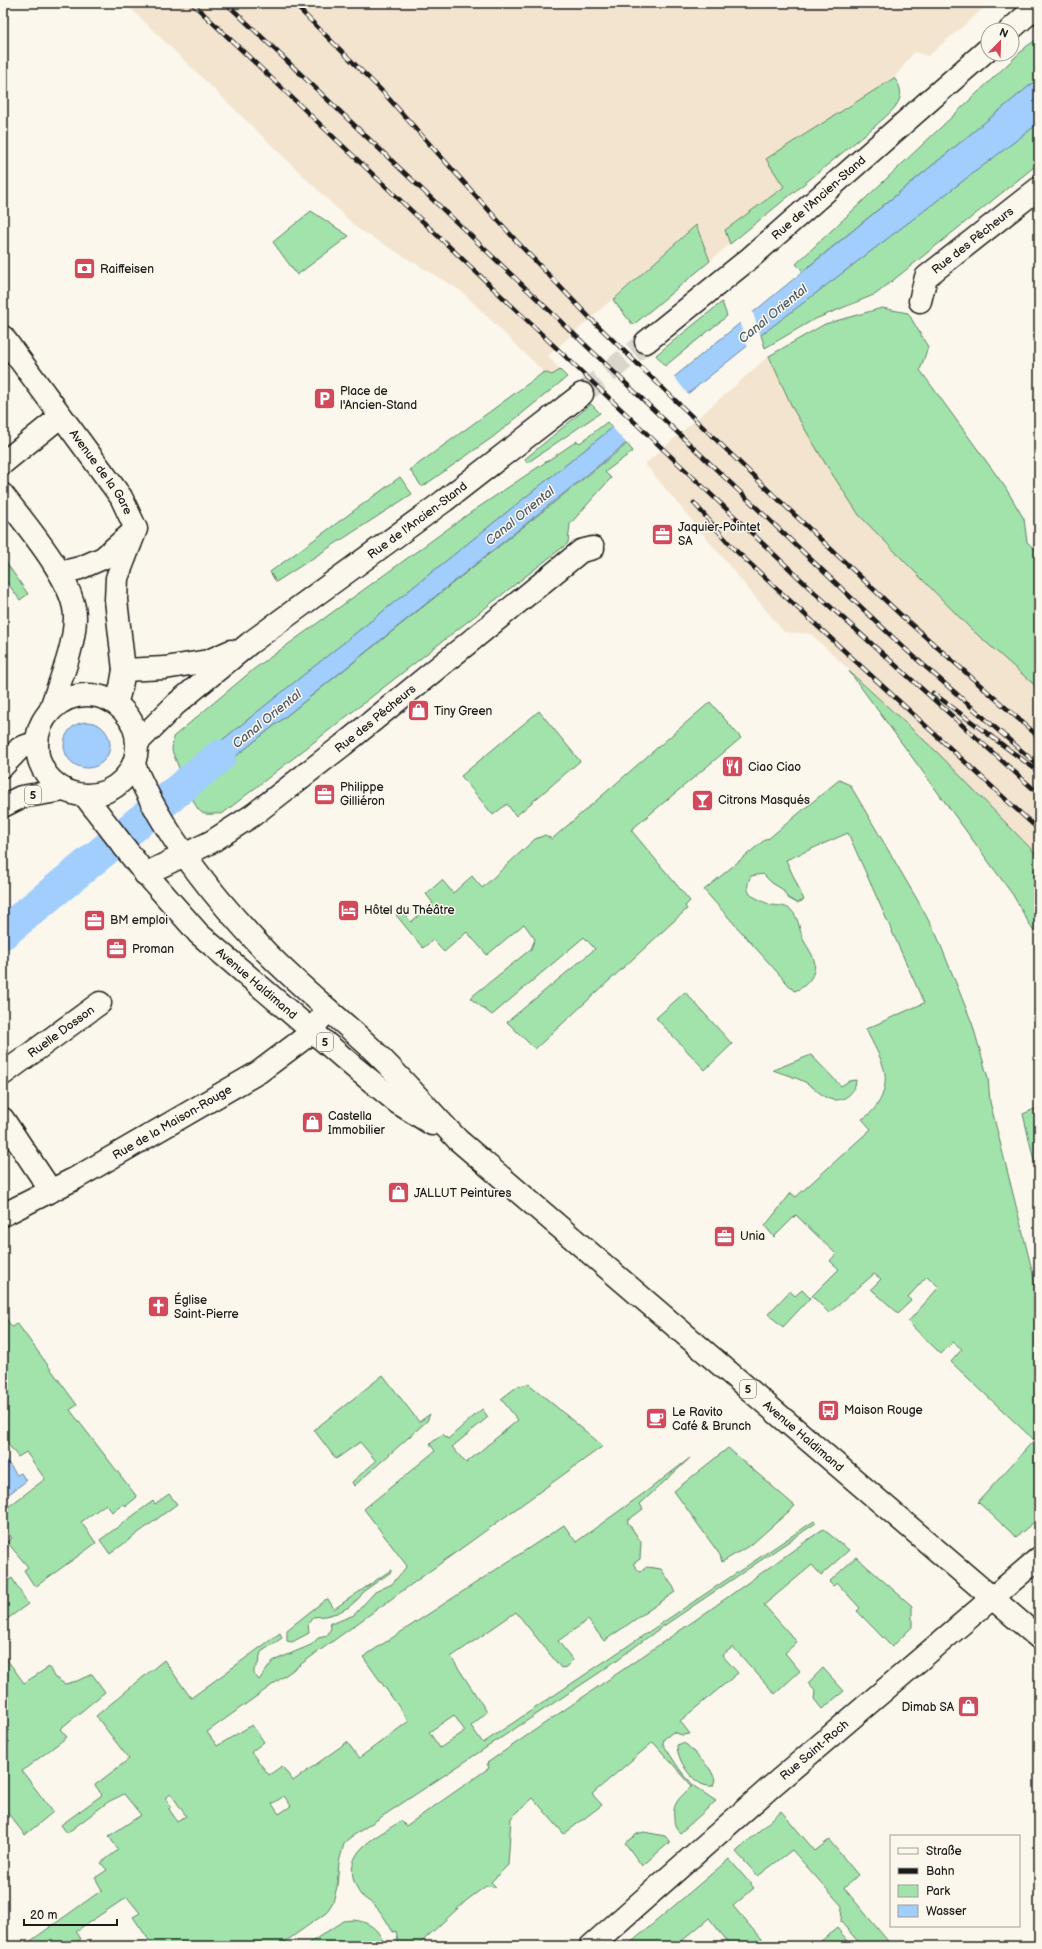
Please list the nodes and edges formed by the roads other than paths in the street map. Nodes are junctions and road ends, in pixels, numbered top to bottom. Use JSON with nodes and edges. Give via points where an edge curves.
{"nodes":[{"id":1,"x":1039,"y":4,"type":"edge"},
{"id":2,"x":1019,"y":22,"type":"edge"},
{"id":3,"x":980,"y":56,"type":"edge"},
{"id":4,"x":1039,"y":188,"type":"edge"},
{"id":5,"x":920,"y":301,"type":"dead end"},
{"id":6,"x":3,"y":337,"type":"edge"},
{"id":7,"x":646,"y":342,"type":"tunnel mouth"},
{"id":8,"x":582,"y":394,"type":"tunnel mouth"},
{"id":9,"x":61,"y":416,"type":"junction"},
{"id":10,"x":3,"y":463,"type":"edge"},
{"id":11,"x":3,"y":495,"type":"edge"},
{"id":12,"x":136,"y":529,"type":"junction"},
{"id":13,"x":593,"y":548,"type":"dead end"},
{"id":14,"x":60,"y":573,"type":"junction"},
{"id":15,"x":250,"y":643,"type":"junction"},
{"id":16,"x":124,"y":670,"type":"junction"},
{"id":17,"x":116,"y":704,"type":"junction"},
{"id":18,"x":50,"y":711,"type":"junction"},
{"id":19,"x":37,"y":742,"type":"junction"},
{"id":20,"x":138,"y":742,"type":"junction"},
{"id":21,"x":134,"y":765,"type":"junction"},
{"id":22,"x":3,"y":766,"type":"edge"},
{"id":23,"x":74,"y":793,"type":"junction"},
{"id":24,"x":3,"y":806,"type":"edge"},
{"id":25,"x":179,"y":848,"type":"junction"},
{"id":26,"x":142,"y":870,"type":"junction"},
{"id":27,"x":100,"y":1003,"type":"dead end"},
{"id":28,"x":328,"y":1010,"type":"junction"},
{"id":29,"x":311,"y":1030,"type":"junction"},
{"id":30,"x":3,"y":1074,"type":"edge"},
{"id":31,"x":3,"y":1119,"type":"edge"},
{"id":32,"x":458,"y":1140,"type":"junction"},
{"id":33,"x":51,"y":1191,"type":"junction"},
{"id":34,"x":3,"y":1215,"type":"edge"},
{"id":35,"x":1039,"y":1558,"type":"edge"},
{"id":36,"x":992,"y":1597,"type":"junction"},
{"id":37,"x":1039,"y":1638,"type":"edge"},
{"id":38,"x":591,"y":1946,"type":"edge"}],
"edges":[{"from":1,"to":2,"type":"street"},
{"from":3,"to":7,"type":"street","name":"Rue de l'Ancien-Stand","via":[[750,258]]},
{"from":4,"to":5,"type":"street","name":"Rue des Pêcheurs","via":[[926,277]]},
{"from":6,"to":9,"type":"street","name":"Avenue de la Gare"},
{"from":8,"to":15,"type":"street","name":"Rue de l'Ancien-Stand","via":[[444,501]]},
{"from":9,"to":10,"type":"street","name":"Avenue de la Gare"},
{"from":9,"to":12,"type":"street","name":"Avenue de la Gare","via":[[120,497]]},
{"from":11,"to":14,"type":"street"},
{"from":12,"to":14,"type":"street","name":"Avenue de la Gare","via":[[103,558]]},
{"from":12,"to":16,"type":"street","name":"Avenue de la Gare","via":[[117,578],[116,600]]},
{"from":13,"to":25,"type":"street","name":"Rue des Pêcheurs","via":[[581,551],[253,815],[211,842]]},
{"from":14,"to":18,"type":"street","via":[[74,606],[75,617],[71,644]]},
{"from":15,"to":16,"type":"street","name":"Rue de l'Ancien-Stand","via":[[208,661],[165,668]]},
{"from":15,"to":20,"type":"street","name":"Rue de l'Ancien-Stand","via":[[176,704]]},
{"from":16,"to":17,"type":"street","name":"Avenue de la Gare"},
{"from":17,"to":18,"type":"street","via":[[88,695],[74,696]]},
{"from":17,"to":20,"type":"street","via":[[127,714]]},
{"from":18,"to":19,"type":"street","via":[[39,729]]},
{"from":19,"to":22,"type":"street","via":[[20,748]]},
{"from":19,"to":23,"type":"street","via":[[39,761],[49,778]]},
{"from":20,"to":21,"type":"street"},
{"from":21,"to":23,"type":"street","via":[[125,779],[114,788],[100,794]]},
{"from":21,"to":25,"type":"street","name":"Avenue Haldimand","number":"5","via":[[154,809]]},
{"from":23,"to":24,"type":"street","number":"5","via":[[21,797]]},
{"from":23,"to":26,"type":"street","name":"Avenue Haldimand","number":"5","via":[[101,819]]},
{"from":25,"to":26,"type":"street","name":"Rue des Pêcheurs"},
{"from":25,"to":28,"type":"street","name":"Avenue Haldimand","number":"5","via":[[266,952]]},
{"from":26,"to":29,"type":"street","name":"Avenue Haldimand","number":"5","via":[[199,934]]},
{"from":27,"to":30,"type":"street","name":"Ruelle Dosson"},
{"from":28,"to":29,"type":"street","name":"Rue de la Maison-Rouge"},
{"from":28,"to":32,"type":"street","name":"Avenue Haldimand","number":"5","via":[[371,1048]]},
{"from":29,"to":32,"type":"street","name":"Avenue Haldimand","number":"5","via":[[398,1103]]},
{"from":29,"to":33,"type":"street","name":"Rue de la Maison-Rouge","via":[[259,1072]]},
{"from":31,"to":33,"type":"street"},
{"from":32,"to":36,"type":"street","name":"Avenue Haldimand","number":"5"},
{"from":33,"to":34,"type":"street","name":"Rue de la Maison-Rouge"},
{"from":35,"to":36,"type":"street","name":"Rue Saint-Roch"},
{"from":36,"to":37,"type":"street","name":"Avenue Haldimand","number":"5"},
{"from":36,"to":38,"type":"street","name":"Rue Saint-Roch"}]}
